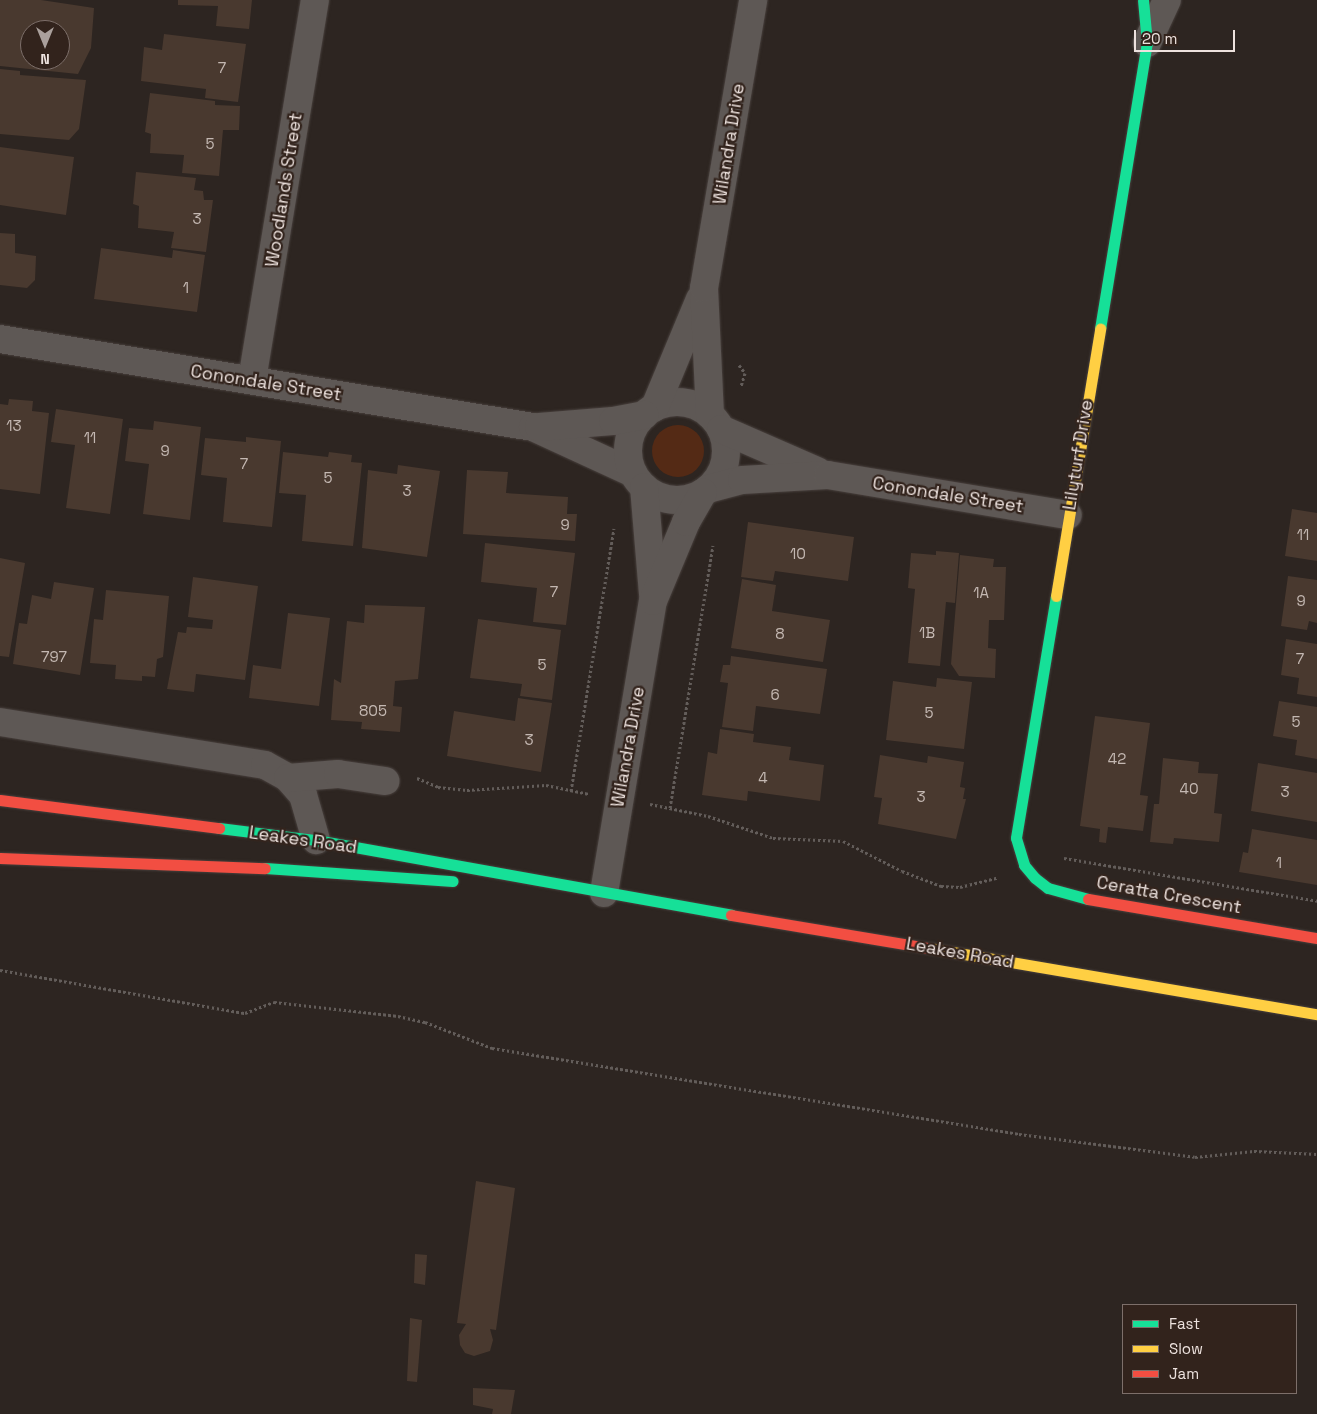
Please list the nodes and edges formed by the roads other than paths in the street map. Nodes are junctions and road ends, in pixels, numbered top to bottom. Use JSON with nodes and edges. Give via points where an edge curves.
{"nodes":[{"id":1,"x":315,"y":0,"type":"edge"},
{"id":2,"x":753,"y":0,"type":"edge"},
{"id":3,"x":1142,"y":0,"type":"edge"},
{"id":4,"x":1166,"y":0,"type":"edge"},
{"id":5,"x":1147,"y":43,"type":"junction"},
{"id":6,"x":704,"y":288,"type":"junction"},
{"id":7,"x":0,"y":339,"type":"edge"},
{"id":8,"x":252,"y":380,"type":"junction"},
{"id":9,"x":650,"y":411,"type":"junction"},
{"id":10,"x":716,"y":422,"type":"junction"},
{"id":11,"x":532,"y":427,"type":"junction"},
{"id":12,"x":828,"y":475,"type":"junction"},
{"id":13,"x":638,"y":480,"type":"junction"},
{"id":14,"x":705,"y":491,"type":"junction"},
{"id":15,"x":1068,"y":515,"type":"junction"},
{"id":16,"x":653,"y":601,"type":"junction"},
{"id":17,"x":0,"y":722,"type":"edge"},
{"id":18,"x":276,"y":772,"type":"junction"},
{"id":19,"x":385,"y":781,"type":"dead end"},
{"id":20,"x":0,"y":800,"type":"edge"},
{"id":21,"x":316,"y":840,"type":"junction"},
{"id":22,"x":0,"y":858,"type":"edge"},
{"id":23,"x":1024,"y":865,"type":"joint"},
{"id":24,"x":467,"y":882,"type":"dead end"},
{"id":25,"x":487,"y":884,"type":"dead end"},
{"id":26,"x":604,"y":893,"type":"junction"},
{"id":27,"x":1317,"y":938,"type":"edge"},
{"id":28,"x":1317,"y":1014,"type":"edge"}],
"edges":[{"from":1,"to":8,"type":"street","name":"Woodlands Street"},
{"from":2,"to":6,"type":"street","name":"Wilandra Drive"},
{"from":3,"to":5,"type":"main road","name":"Lilyturf Drive"},
{"from":4,"to":5,"type":"street","name":"Lilyturf Drive"},
{"from":5,"to":15,"type":"main road","name":"Lilyturf Drive"},
{"from":6,"to":9,"type":"street","name":"Wilandra Drive"},
{"from":6,"to":10,"type":"street","name":"Wilandra Drive"},
{"from":7,"to":8,"type":"street","name":"Conondale Street"},
{"from":8,"to":11,"type":"street","name":"Conondale Street"},
{"from":9,"to":10,"type":"street","via":[[684,403]]},
{"from":9,"to":11,"type":"street","name":"Conondale Street","via":[[613,422]]},
{"from":9,"to":13,"type":"street","via":[[633,430],[628,448]]},
{"from":10,"to":12,"type":"street","name":"Conondale Street"},
{"from":10,"to":14,"type":"street","via":[[726,455],[717,480]]},
{"from":11,"to":13,"type":"street","name":"Conondale Street"},
{"from":12,"to":14,"type":"street","name":"Conondale Street","via":[[742,480]]},
{"from":12,"to":15,"type":"street","name":"Conondale Street"},
{"from":13,"to":14,"type":"street","via":[[666,499],[691,498]]},
{"from":13,"to":16,"type":"street","name":"Wilandra Drive"},
{"from":14,"to":16,"type":"street","name":"Wilandra Drive","via":[[686,522]]},
{"from":15,"to":23,"type":"main road","name":"Lilyturf Drive","via":[[1018,820],[1016,838]]},
{"from":16,"to":26,"type":"street","name":"Wilandra Drive"},
{"from":17,"to":18,"type":"street"},
{"from":18,"to":19,"type":"street","via":[[338,774]]},
{"from":18,"to":21,"type":"street","via":[[303,795]]},
{"from":20,"to":21,"type":"main road","name":"Leakes Road"},
{"from":21,"to":26,"type":"main road","name":"Leakes Road"},
{"from":22,"to":24,"type":"main road","name":"Leakes Road","via":[[312,870]]},
{"from":23,"to":27,"type":"main road","name":"Ceratta Crescent","via":[[1048,888],[1067,895]]},
{"from":25,"to":26,"type":"main road","name":"Leakes Road"},
{"from":26,"to":28,"type":"main road","name":"Leakes Road"}]}
